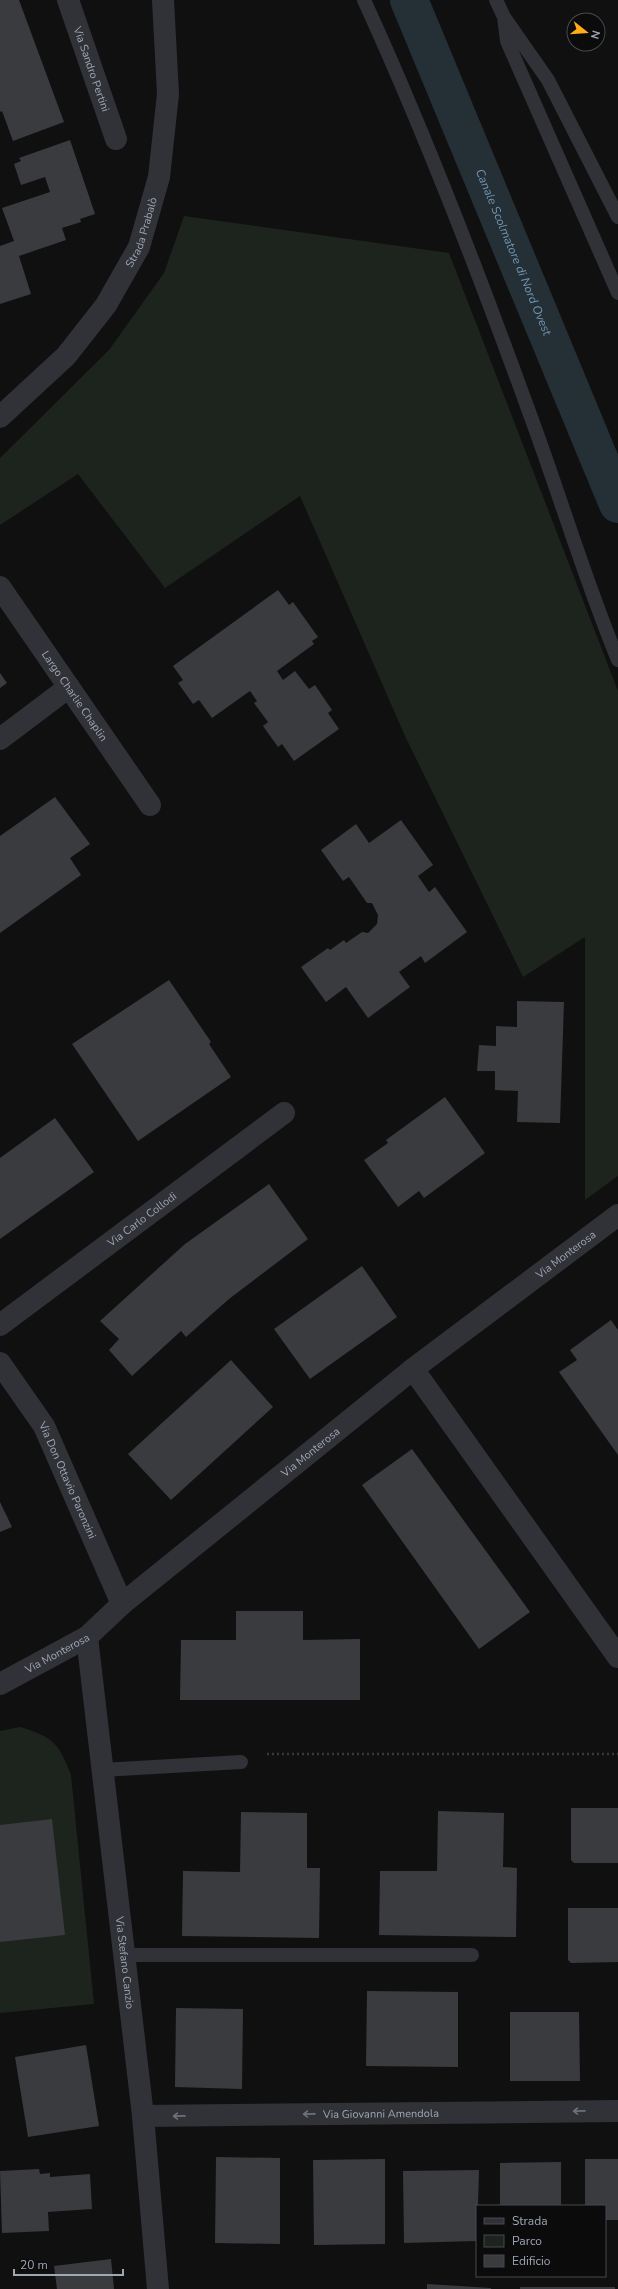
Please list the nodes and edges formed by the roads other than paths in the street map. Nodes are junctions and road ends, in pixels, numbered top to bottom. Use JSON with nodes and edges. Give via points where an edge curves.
{"nodes":[{"id":1,"x":68,"y":0,"type":"edge"},
{"id":2,"x":163,"y":0,"type":"edge"},
{"id":3,"x":364,"y":0,"type":"edge"},
{"id":4,"x":496,"y":0,"type":"edge"},
{"id":5,"x":504,"y":17,"type":"junction"},
{"id":6,"x":116,"y":139,"type":"dead end"},
{"id":7,"x":618,"y":217,"type":"edge"},
{"id":8,"x":618,"y":293,"type":"edge"},
{"id":9,"x":0,"y":417,"type":"edge"},
{"id":10,"x":0,"y":587,"type":"edge"},
{"id":11,"x":618,"y":660,"type":"edge"},
{"id":12,"x":69,"y":687,"type":"junction"},
{"id":13,"x":0,"y":739,"type":"edge"},
{"id":14,"x":150,"y":805,"type":"dead end"},
{"id":15,"x":284,"y":1113,"type":"dead end"},
{"id":16,"x":618,"y":1215,"type":"edge"},
{"id":17,"x":0,"y":1325,"type":"edge"},
{"id":18,"x":0,"y":1363,"type":"edge"},
{"id":19,"x":413,"y":1369,"type":"junction"},
{"id":20,"x":122,"y":1604,"type":"junction"},
{"id":21,"x":87,"y":1637,"type":"junction"},
{"id":22,"x":618,"y":1657,"type":"edge"},
{"id":23,"x":0,"y":1684,"type":"edge"},
{"id":24,"x":240,"y":1762,"type":"road end"},
{"id":25,"x":102,"y":1770,"type":"junction"},
{"id":26,"x":123,"y":1955,"type":"junction"},
{"id":27,"x":472,"y":1955,"type":"dead end"},
{"id":28,"x":618,"y":2111,"type":"edge"},
{"id":29,"x":143,"y":2116,"type":"junction"},
{"id":30,"x":158,"y":2289,"type":"edge"}],
"edges":[{"from":1,"to":6,"type":"street","name":"Via Sandro Pertini"},
{"from":2,"to":9,"type":"street","name":"Strada Prabalò","via":[[168,94],[159,177],[139,246],[106,305],[66,356]]},
{"from":3,"to":11,"type":"lane","via":[[449,201],[528,409],[599,615]]},
{"from":4,"to":5,"type":"lane"},
{"from":5,"to":7,"type":"lane","via":[[548,80]]},
{"from":5,"to":8,"type":"lane","via":[[506,41]]},
{"from":10,"to":12,"type":"street","name":"Largo Charlie Chaplin"},
{"from":12,"to":13,"type":"street"},
{"from":12,"to":14,"type":"street","name":"Largo Charlie Chaplin"},
{"from":15,"to":17,"type":"street","name":"Via Carlo Collodi"},
{"from":16,"to":19,"type":"street","name":"Via Monterosa"},
{"from":18,"to":20,"type":"street","name":"Via Don Ottavio Paronzini","via":[[44,1426]]},
{"from":19,"to":20,"type":"street","name":"Via Monterosa"},
{"from":19,"to":22,"type":"street"},
{"from":20,"to":21,"type":"street","name":"Via Monterosa"},
{"from":21,"to":23,"type":"street","name":"Via Monterosa"},
{"from":21,"to":25,"type":"street","name":"Via Stefano Canzio"},
{"from":24,"to":25,"type":"lane"},
{"from":25,"to":26,"type":"street","name":"Via Stefano Canzio"},
{"from":26,"to":27,"type":"lane"},
{"from":26,"to":29,"type":"street","name":"Via Stefano Canzio"},
{"from":28,"to":29,"type":"street","name":"Via Giovanni Amendola","one_way":true},
{"from":29,"to":30,"type":"street","name":"Via Stefano Canzio"}]}
